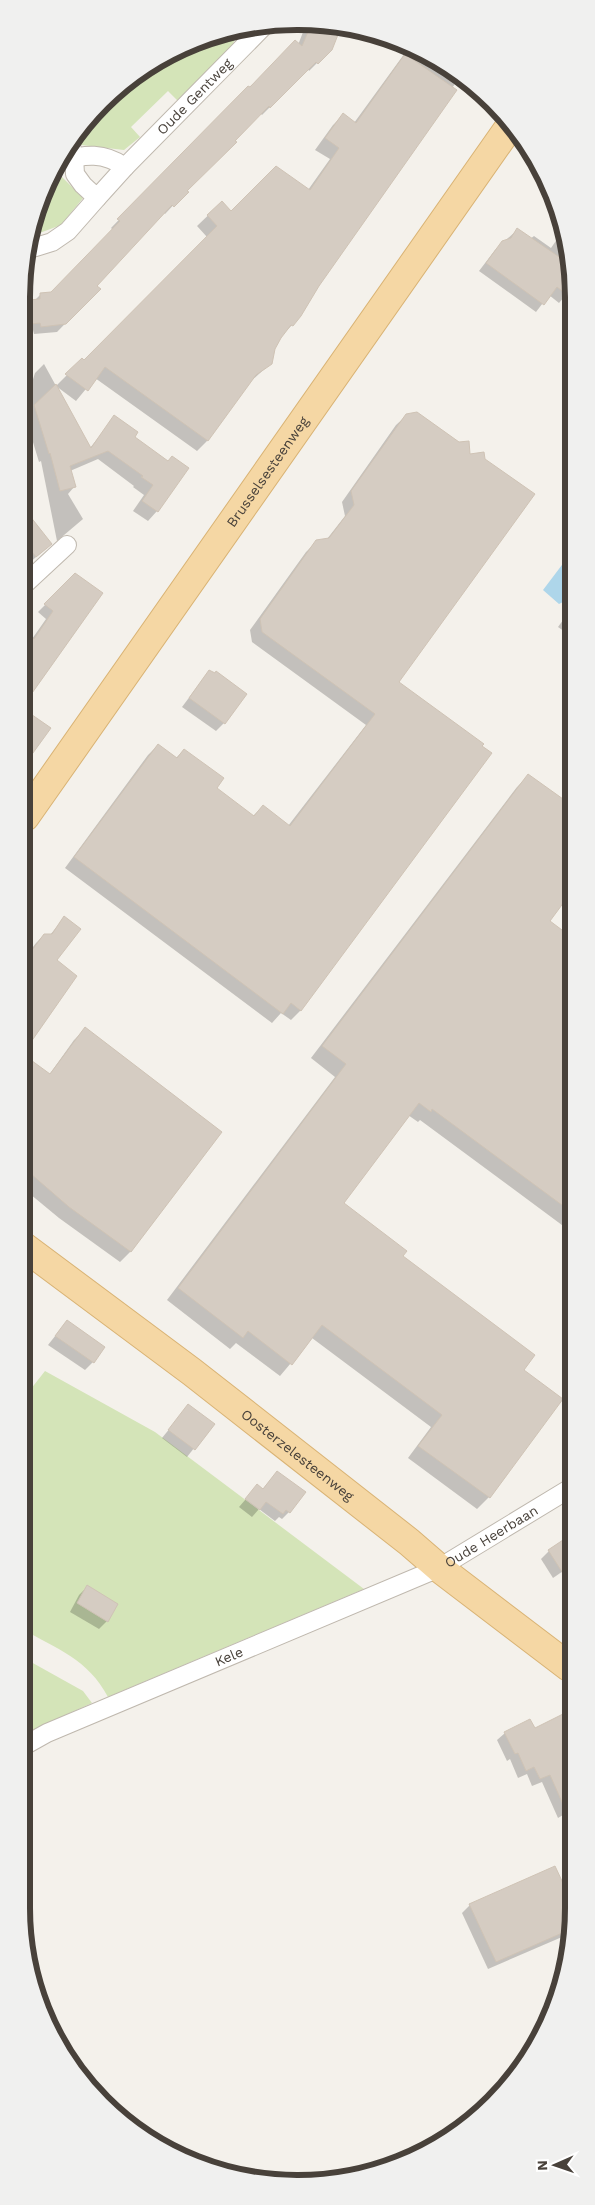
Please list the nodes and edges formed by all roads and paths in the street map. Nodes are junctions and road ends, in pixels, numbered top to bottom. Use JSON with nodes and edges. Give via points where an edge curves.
{"nodes":[{"id":1,"x":257,"y":33,"type":"edge"},
{"id":2,"x":507,"y":131,"type":"edge"},
{"id":3,"x":72,"y":154,"type":"edge"},
{"id":4,"x":69,"y":158,"type":"edge"},
{"id":5,"x":125,"y":167,"type":"junction"},
{"id":6,"x":97,"y":198,"type":"junction"},
{"id":7,"x":35,"y":247,"type":"edge"},
{"id":8,"x":67,"y":545,"type":"dead end"},
{"id":9,"x":30,"y":579,"type":"edge"},
{"id":10,"x":30,"y":809,"type":"edge"},
{"id":11,"x":30,"y":1251,"type":"edge"},
{"id":12,"x":565,"y":1491,"type":"edge"},
{"id":13,"x":439,"y":1568,"type":"junction"},
{"id":14,"x":565,"y":1664,"type":"edge"},
{"id":15,"x":30,"y":1743,"type":"edge"}],
"edges":[{"from":1,"to":5,"type":"street","name":"Oude Gentweg"},
{"from":2,"to":10,"type":"main road","name":"Brusselsesteenweg"},
{"from":3,"to":5,"type":"street","via":[[105,156]]},
{"from":4,"to":6,"type":"street","via":[[75,174]]},
{"from":5,"to":6,"type":"street","name":"Oude Gentweg"},
{"from":6,"to":7,"type":"street","name":"Oude Gentweg","via":[[68,231],[52,242]]},
{"from":8,"to":9,"type":"street"},
{"from":11,"to":13,"type":"main road","name":"Oosterzelesteenweg","via":[[192,1372]]},
{"from":12,"to":13,"type":"street","name":"Oude Heerbaan"},
{"from":13,"to":14,"type":"main road","name":"Oosterzelesteenweg"},
{"from":13,"to":15,"type":"street","name":"Kele"}]}
